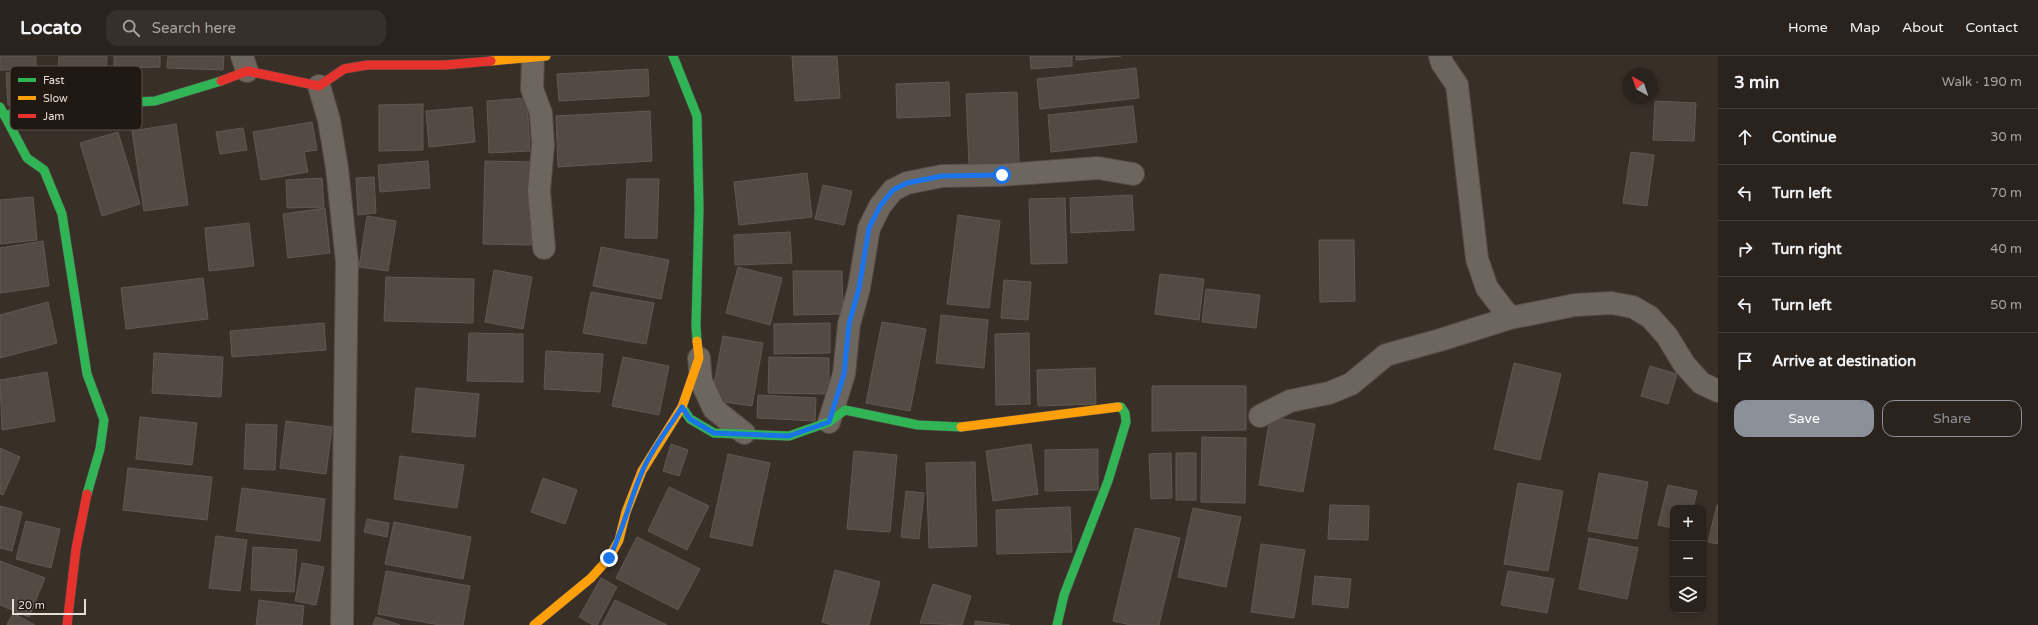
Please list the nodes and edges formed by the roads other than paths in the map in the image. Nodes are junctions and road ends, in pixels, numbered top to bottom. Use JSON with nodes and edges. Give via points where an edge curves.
{"nodes":[{"id":1,"x":673,"y":56,"type":"edge"},
{"id":2,"x":1440,"y":56,"type":"edge"},
{"id":3,"x":540,"y":57,"type":"edge"},
{"id":4,"x":244,"y":64,"type":"edge"},
{"id":5,"x":319,"y":86,"type":"junction"},
{"id":6,"x":142,"y":102,"type":"edge"},
{"id":7,"x":2,"y":111,"type":"edge"},
{"id":8,"x":10,"y":126,"type":"edge"},
{"id":9,"x":12,"y":130,"type":"edge"},
{"id":10,"x":1133,"y":174,"type":"dead end"},
{"id":11,"x":544,"y":248,"type":"dead end"},
{"id":12,"x":1510,"y":318,"type":"junction"},
{"id":13,"x":699,"y":358,"type":"junction"},
{"id":14,"x":1718,"y":392,"type":"edge"},
{"id":15,"x":682,"y":407,"type":"junction"},
{"id":16,"x":1260,"y":416,"type":"dead end"},
{"id":17,"x":829,"y":422,"type":"junction"},
{"id":18,"x":744,"y":434,"type":"junction"},
{"id":19,"x":67,"y":625,"type":"edge"},
{"id":20,"x":342,"y":625,"type":"edge"},
{"id":21,"x":534,"y":625,"type":"edge"},
{"id":22,"x":1057,"y":625,"type":"edge"}],
"edges":[{"from":1,"to":13,"type":"street","via":[[697,116],[699,208],[696,326]]},
{"from":2,"to":12,"type":"street","via":[[1457,85],[1477,259],[1487,288]]},
{"from":3,"to":5,"type":"street","via":[[445,65],[367,65],[344,69]]},
{"from":3,"to":11,"type":"street","via":[[532,89],[541,113],[543,145],[539,192]]},
{"from":4,"to":5,"type":"street"},
{"from":4,"to":6,"type":"street","via":[[211,85],[155,101]]},
{"from":5,"to":20,"type":"street","via":[[329,120],[337,168],[347,262]]},
{"from":7,"to":8,"type":"street"},
{"from":9,"to":19,"type":"street","via":[[27,158],[44,170],[62,214],[87,374],[104,420],[100,449],[86,492]]},
{"from":10,"to":17,"type":"street","via":[[1098,168],[1002,175],[942,176],[907,183],[893,190],[880,206],[869,228],[859,288],[849,324],[844,374]]},
{"from":12,"to":14,"type":"street","via":[[1575,305],[1611,303],[1634,308],[1650,317],[1667,336],[1684,364],[1701,383]]},
{"from":12,"to":16,"type":"street","via":[[1386,355],[1351,384],[1329,393],[1290,401]]},
{"from":13,"to":15,"type":"street"},
{"from":13,"to":18,"type":"street","via":[[701,381],[714,409]]},
{"from":15,"to":18,"type":"street","via":[[690,419],[714,433]]},
{"from":15,"to":21,"type":"street","via":[[642,470],[626,512],[619,540],[609,558],[591,578]]},
{"from":17,"to":18,"type":"street","via":[[789,436]]},
{"from":17,"to":22,"type":"street","via":[[846,410],[876,414],[918,425],[968,427],[1121,407],[1126,422],[1108,481],[1064,595]]}]}
